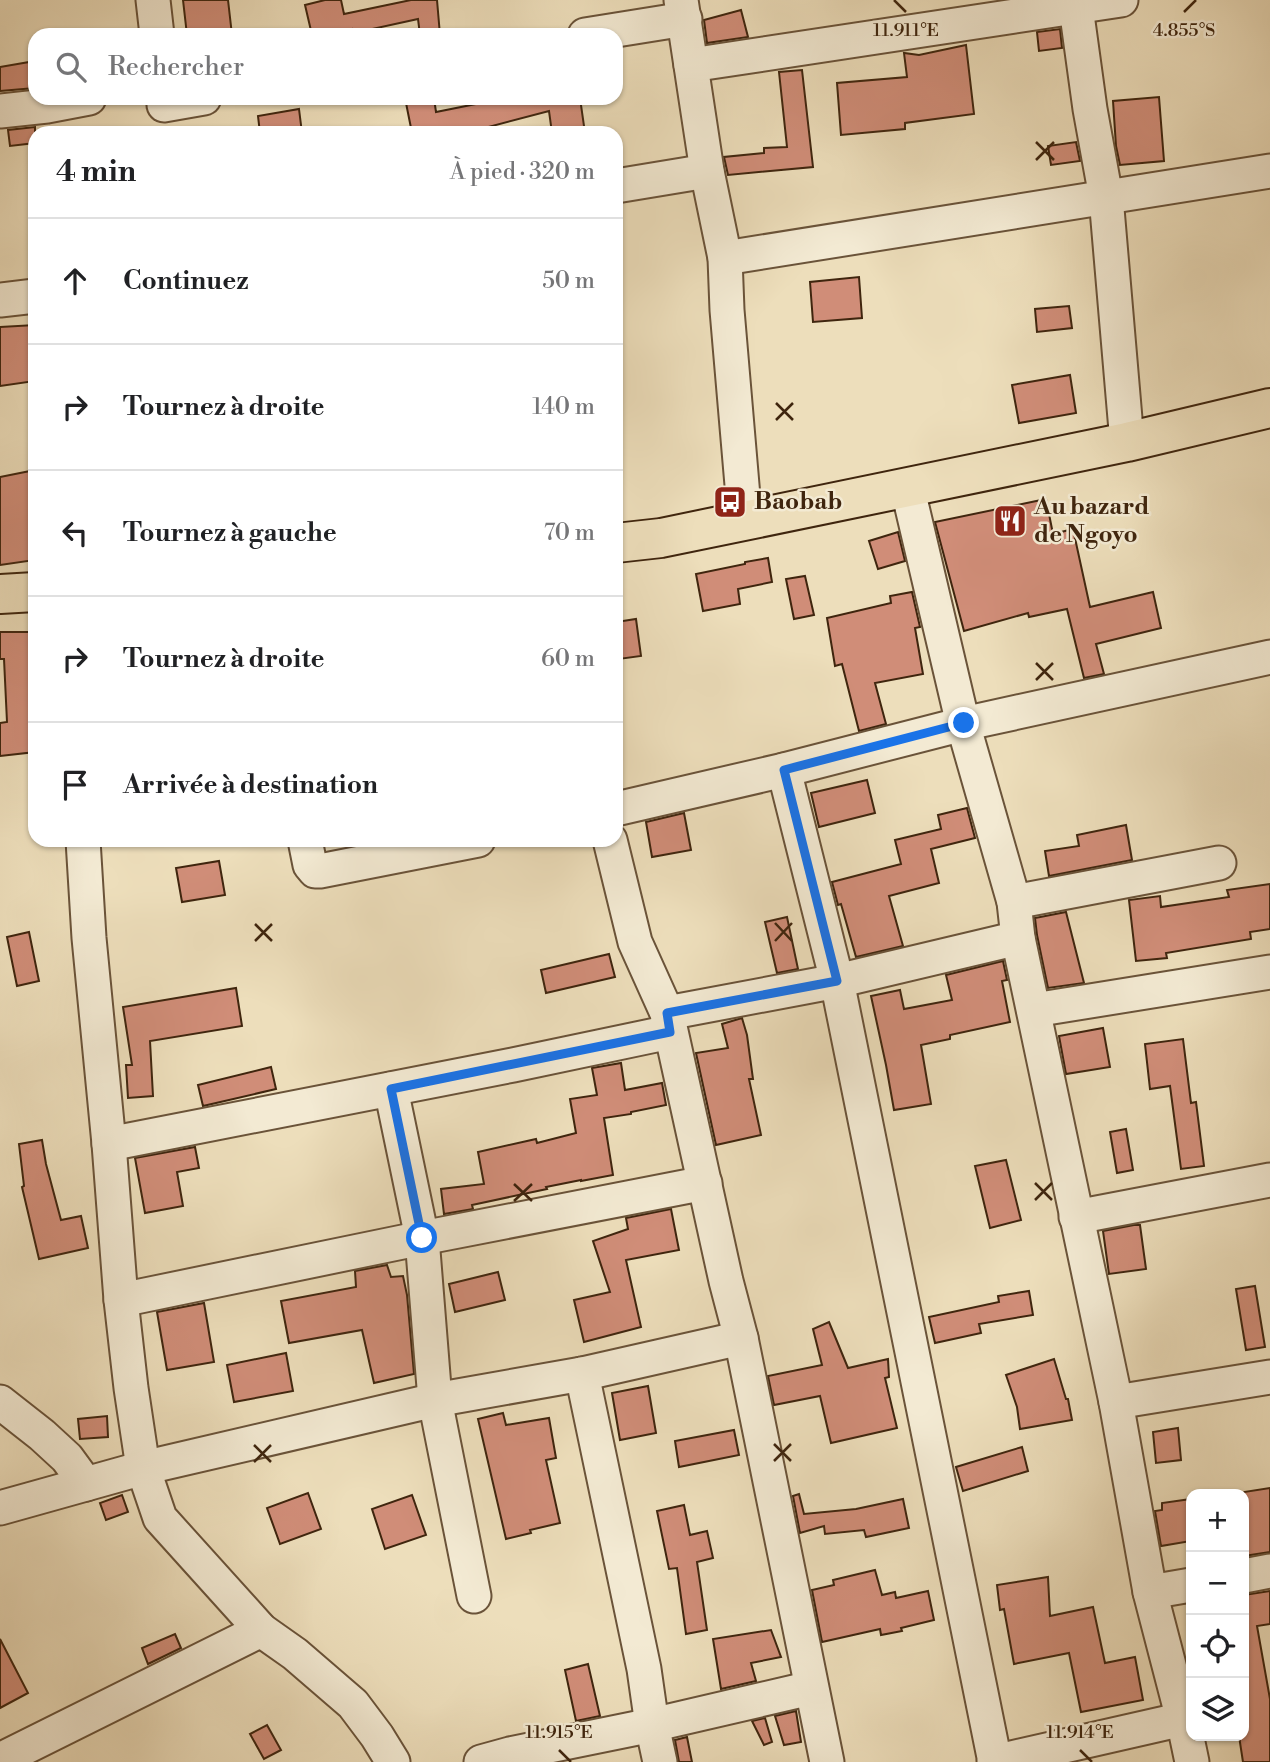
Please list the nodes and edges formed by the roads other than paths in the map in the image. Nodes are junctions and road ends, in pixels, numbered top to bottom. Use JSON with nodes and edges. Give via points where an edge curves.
{"nodes":[{"id":1,"x":153,"y":0,"type":"edge"},
{"id":2,"x":1121,"y":0,"type":"edge"},
{"id":3,"x":1075,"y":3,"type":"edge"},
{"id":4,"x":683,"y":9,"type":"edge"},
{"id":5,"x":156,"y":28,"type":"edge"},
{"id":6,"x":611,"y":28,"type":"edge"},
{"id":7,"x":691,"y":65,"type":"junction"},
{"id":8,"x":52,"y":105,"type":"edge"},
{"id":9,"x":184,"y":105,"type":"edge"},
{"id":10,"x":0,"y":111,"type":"edge"},
{"id":11,"x":165,"y":112,"type":"edge"},
{"id":12,"x":1270,"y":171,"type":"edge"},
{"id":13,"x":708,"y":172,"type":"junction"},
{"id":14,"x":623,"y":185,"type":"edge"},
{"id":15,"x":1106,"y":197,"type":"junction"},
{"id":16,"x":725,"y":258,"type":"junction"},
{"id":17,"x":28,"y":297,"type":"edge"},
{"id":18,"x":0,"y":300,"type":"edge"},
{"id":19,"x":1270,"y":408,"type":"edge"},
{"id":20,"x":1127,"y":442,"type":"junction"},
{"id":21,"x":907,"y":486,"type":"junction"},
{"id":22,"x":746,"y":520,"type":"junction"},
{"id":23,"x":623,"y":542,"type":"edge"},
{"id":24,"x":28,"y":593,"type":"edge"},
{"id":25,"x":0,"y":594,"type":"edge"},
{"id":26,"x":1270,"y":657,"type":"edge"},
{"id":27,"x":964,"y":723,"type":"junction"},
{"id":28,"x":784,"y":770,"type":"junction"},
{"id":29,"x":623,"y":807,"type":"edge"},
{"id":30,"x":83,"y":847,"type":"edge"},
{"id":31,"x":306,"y":847,"type":"edge"},
{"id":32,"x":442,"y":847,"type":"edge"},
{"id":33,"x":612,"y":847,"type":"edge"},
{"id":34,"x":1219,"y":863,"type":"dead end"},
{"id":35,"x":1014,"y":902,"type":"junction"},
{"id":36,"x":1018,"y":938,"type":"junction"},
{"id":37,"x":1270,"y":972,"type":"edge"},
{"id":38,"x":837,"y":981,"type":"junction"},
{"id":39,"x":1034,"y":1010,"type":"junction"},
{"id":40,"x":668,"y":1022,"type":"junction"},
{"id":41,"x":391,"y":1089,"type":"junction"},
{"id":42,"x":109,"y":1144,"type":"junction"},
{"id":43,"x":1270,"y":1180,"type":"edge"},
{"id":44,"x":705,"y":1183,"type":"junction"},
{"id":45,"x":1076,"y":1217,"type":"junction"},
{"id":46,"x":422,"y":1238,"type":"junction"},
{"id":47,"x":121,"y":1300,"type":"junction"},
{"id":48,"x":741,"y":1338,"type":"junction"},
{"id":49,"x":582,"y":1374,"type":"junction"},
{"id":50,"x":1270,"y":1377,"type":"edge"},
{"id":51,"x":435,"y":1400,"type":"junction"},
{"id":52,"x":0,"y":1402,"type":"edge"},
{"id":53,"x":1116,"y":1402,"type":"junction"},
{"id":54,"x":143,"y":1468,"type":"junction"},
{"id":55,"x":86,"y":1484,"type":"junction"},
{"id":56,"x":0,"y":1508,"type":"edge"},
{"id":57,"x":1270,"y":1571,"type":"edge"},
{"id":58,"x":1249,"y":1575,"type":"edge"},
{"id":59,"x":1186,"y":1586,"type":"edge"},
{"id":60,"x":1150,"y":1592,"type":"junction"},
{"id":61,"x":474,"y":1596,"type":"dead end"},
{"id":62,"x":261,"y":1630,"type":"junction"},
{"id":63,"x":811,"y":1688,"type":"junction"},
{"id":64,"x":1183,"y":1719,"type":"junction"},
{"id":65,"x":652,"y":1725,"type":"junction"},
{"id":66,"x":2,"y":1758,"type":"edge"},
{"id":67,"x":501,"y":1759,"type":"edge"},
{"id":68,"x":393,"y":1762,"type":"edge"},
{"id":69,"x":660,"y":1762,"type":"edge"},
{"id":70,"x":827,"y":1762,"type":"edge"},
{"id":71,"x":995,"y":1762,"type":"edge"},
{"id":72,"x":1192,"y":1762,"type":"edge"}],
"edges":[{"from":1,"to":5,"type":"street"},
{"from":2,"to":3,"type":"street"},
{"from":3,"to":7,"type":"street"},
{"from":3,"to":15,"type":"street"},
{"from":4,"to":6,"type":"street"},
{"from":4,"to":7,"type":"street"},
{"from":7,"to":13,"type":"street"},
{"from":8,"to":10,"type":"street"},
{"from":9,"to":11,"type":"street"},
{"from":12,"to":15,"type":"street"},
{"from":13,"to":14,"type":"street"},
{"from":13,"to":16,"type":"street"},
{"from":15,"to":16,"type":"street"},
{"from":15,"to":20,"type":"street"},
{"from":16,"to":22,"type":"street"},
{"from":17,"to":18,"type":"street"},
{"from":19,"to":20,"type":"highway"},
{"from":20,"to":21,"type":"highway"},
{"from":21,"to":22,"type":"highway"},
{"from":21,"to":27,"type":"street"},
{"from":22,"to":23,"type":"highway"},
{"from":24,"to":25,"type":"highway"},
{"from":26,"to":27,"type":"street"},
{"from":27,"to":28,"type":"street"},
{"from":27,"to":35,"type":"street"},
{"from":28,"to":29,"type":"street"},
{"from":28,"to":38,"type":"street"},
{"from":30,"to":42,"type":"street"},
{"from":31,"to":32,"type":"street","via":[[310,864],[320,871]]},
{"from":33,"to":40,"type":"street","via":[[635,942]]},
{"from":34,"to":35,"type":"street"},
{"from":35,"to":36,"type":"street"},
{"from":36,"to":38,"type":"street"},
{"from":36,"to":39,"type":"street"},
{"from":37,"to":39,"type":"street"},
{"from":38,"to":40,"type":"street"},
{"from":38,"to":71,"type":"street"},
{"from":39,"to":45,"type":"street"},
{"from":40,"to":41,"type":"street"},
{"from":40,"to":44,"type":"street"},
{"from":41,"to":42,"type":"street"},
{"from":41,"to":46,"type":"street"},
{"from":42,"to":47,"type":"street"},
{"from":43,"to":45,"type":"street"},
{"from":44,"to":46,"type":"street"},
{"from":44,"to":48,"type":"street"},
{"from":45,"to":53,"type":"street"},
{"from":46,"to":47,"type":"street"},
{"from":46,"to":51,"type":"street"},
{"from":47,"to":54,"type":"street"},
{"from":48,"to":49,"type":"street"},
{"from":48,"to":63,"type":"street"},
{"from":49,"to":51,"type":"street"},
{"from":49,"to":65,"type":"street"},
{"from":50,"to":53,"type":"street"},
{"from":51,"to":54,"type":"street"},
{"from":51,"to":61,"type":"street"},
{"from":52,"to":55,"type":"street","via":[[67,1458]]},
{"from":53,"to":60,"type":"street"},
{"from":54,"to":55,"type":"street"},
{"from":54,"to":62,"type":"street","via":[[160,1518]]},
{"from":55,"to":56,"type":"street"},
{"from":57,"to":58,"type":"street"},
{"from":59,"to":60,"type":"street"},
{"from":60,"to":64,"type":"street"},
{"from":62,"to":66,"type":"street"},
{"from":62,"to":68,"type":"street","via":[[353,1704]]},
{"from":63,"to":65,"type":"street"},
{"from":63,"to":70,"type":"street"},
{"from":64,"to":71,"type":"street"},
{"from":64,"to":72,"type":"street"},
{"from":65,"to":67,"type":"street"},
{"from":65,"to":69,"type":"street"}]}
